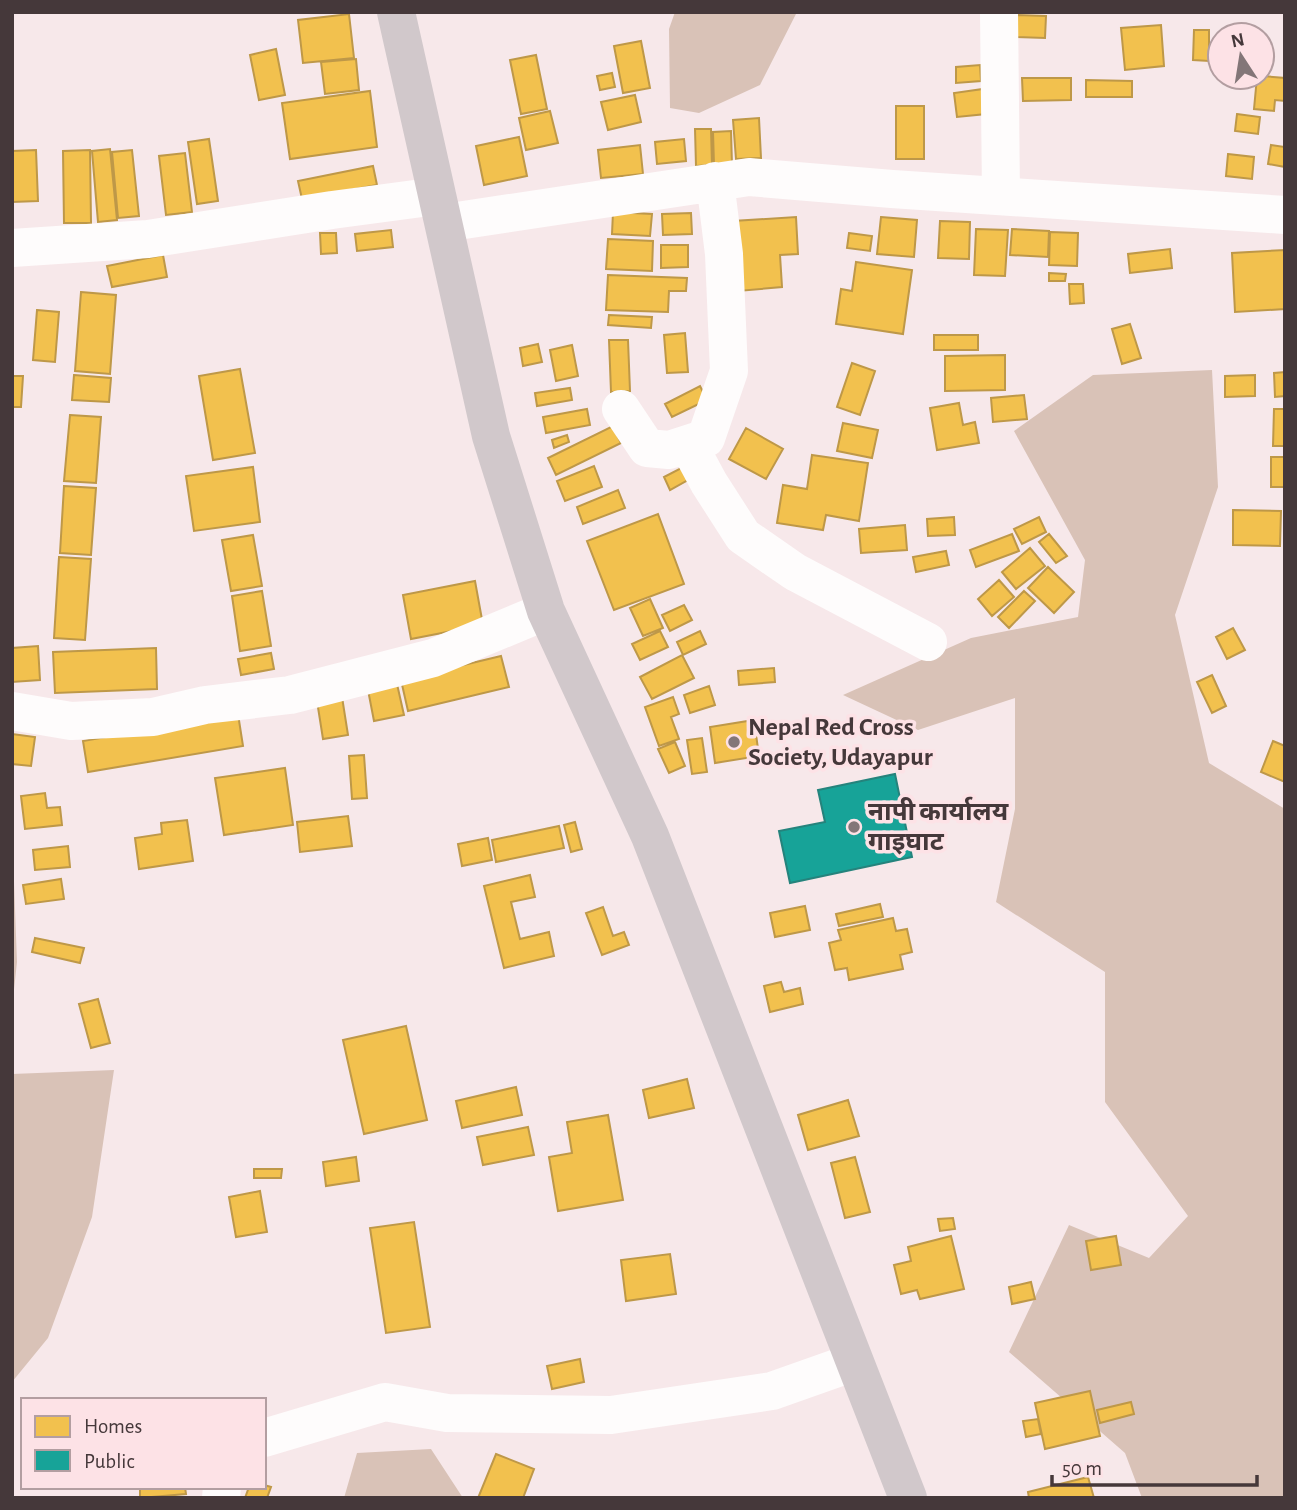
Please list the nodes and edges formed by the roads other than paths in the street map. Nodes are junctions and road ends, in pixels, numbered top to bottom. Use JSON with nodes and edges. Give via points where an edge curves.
{"nodes":[{"id":1,"x":396,"y":12,"type":"edge"},
{"id":2,"x":999,"y":12,"type":"edge"},
{"id":3,"x":715,"y":181,"type":"junction"},
{"id":4,"x":1001,"y":195,"type":"junction"},
{"id":5,"x":440,"y":210,"type":"junction"},
{"id":6,"x":1285,"y":215,"type":"edge"},
{"id":7,"x":12,"y":248,"type":"edge"},
{"id":8,"x":621,"y":409,"type":"dead end"},
{"id":9,"x":688,"y":443,"type":"junction"},
{"id":10,"x":546,"y":611,"type":"junction"},
{"id":11,"x":928,"y":642,"type":"dead end"},
{"id":12,"x":12,"y":711,"type":"edge"},
{"id":13,"x":854,"y":1362,"type":"junction"},
{"id":14,"x":266,"y":1437,"type":"edge"},
{"id":15,"x":908,"y":1498,"type":"edge"}],
"edges":[{"from":1,"to":5,"type":"main road"},
{"from":2,"to":4,"type":"street"},
{"from":3,"to":4,"type":"street","via":[[749,177]]},
{"from":3,"to":5,"type":"street"},
{"from":3,"to":9,"type":"street","via":[[724,254],[729,370],[706,438]]},
{"from":4,"to":6,"type":"street"},
{"from":5,"to":7,"type":"street","via":[[332,210],[148,239]]},
{"from":5,"to":10,"type":"main road","via":[[491,436]]},
{"from":8,"to":9,"type":"street","via":[[647,448],[669,450]]},
{"from":9,"to":11,"type":"street","via":[[743,536],[795,572]]},
{"from":10,"to":12,"type":"street","via":[[433,658],[290,695],[205,705],[153,717],[71,720]]},
{"from":10,"to":13,"type":"main road","via":[[650,836]]},
{"from":13,"to":14,"type":"street","via":[[772,1391],[611,1415],[447,1413],[385,1402]]},
{"from":13,"to":15,"type":"main road"}]}
